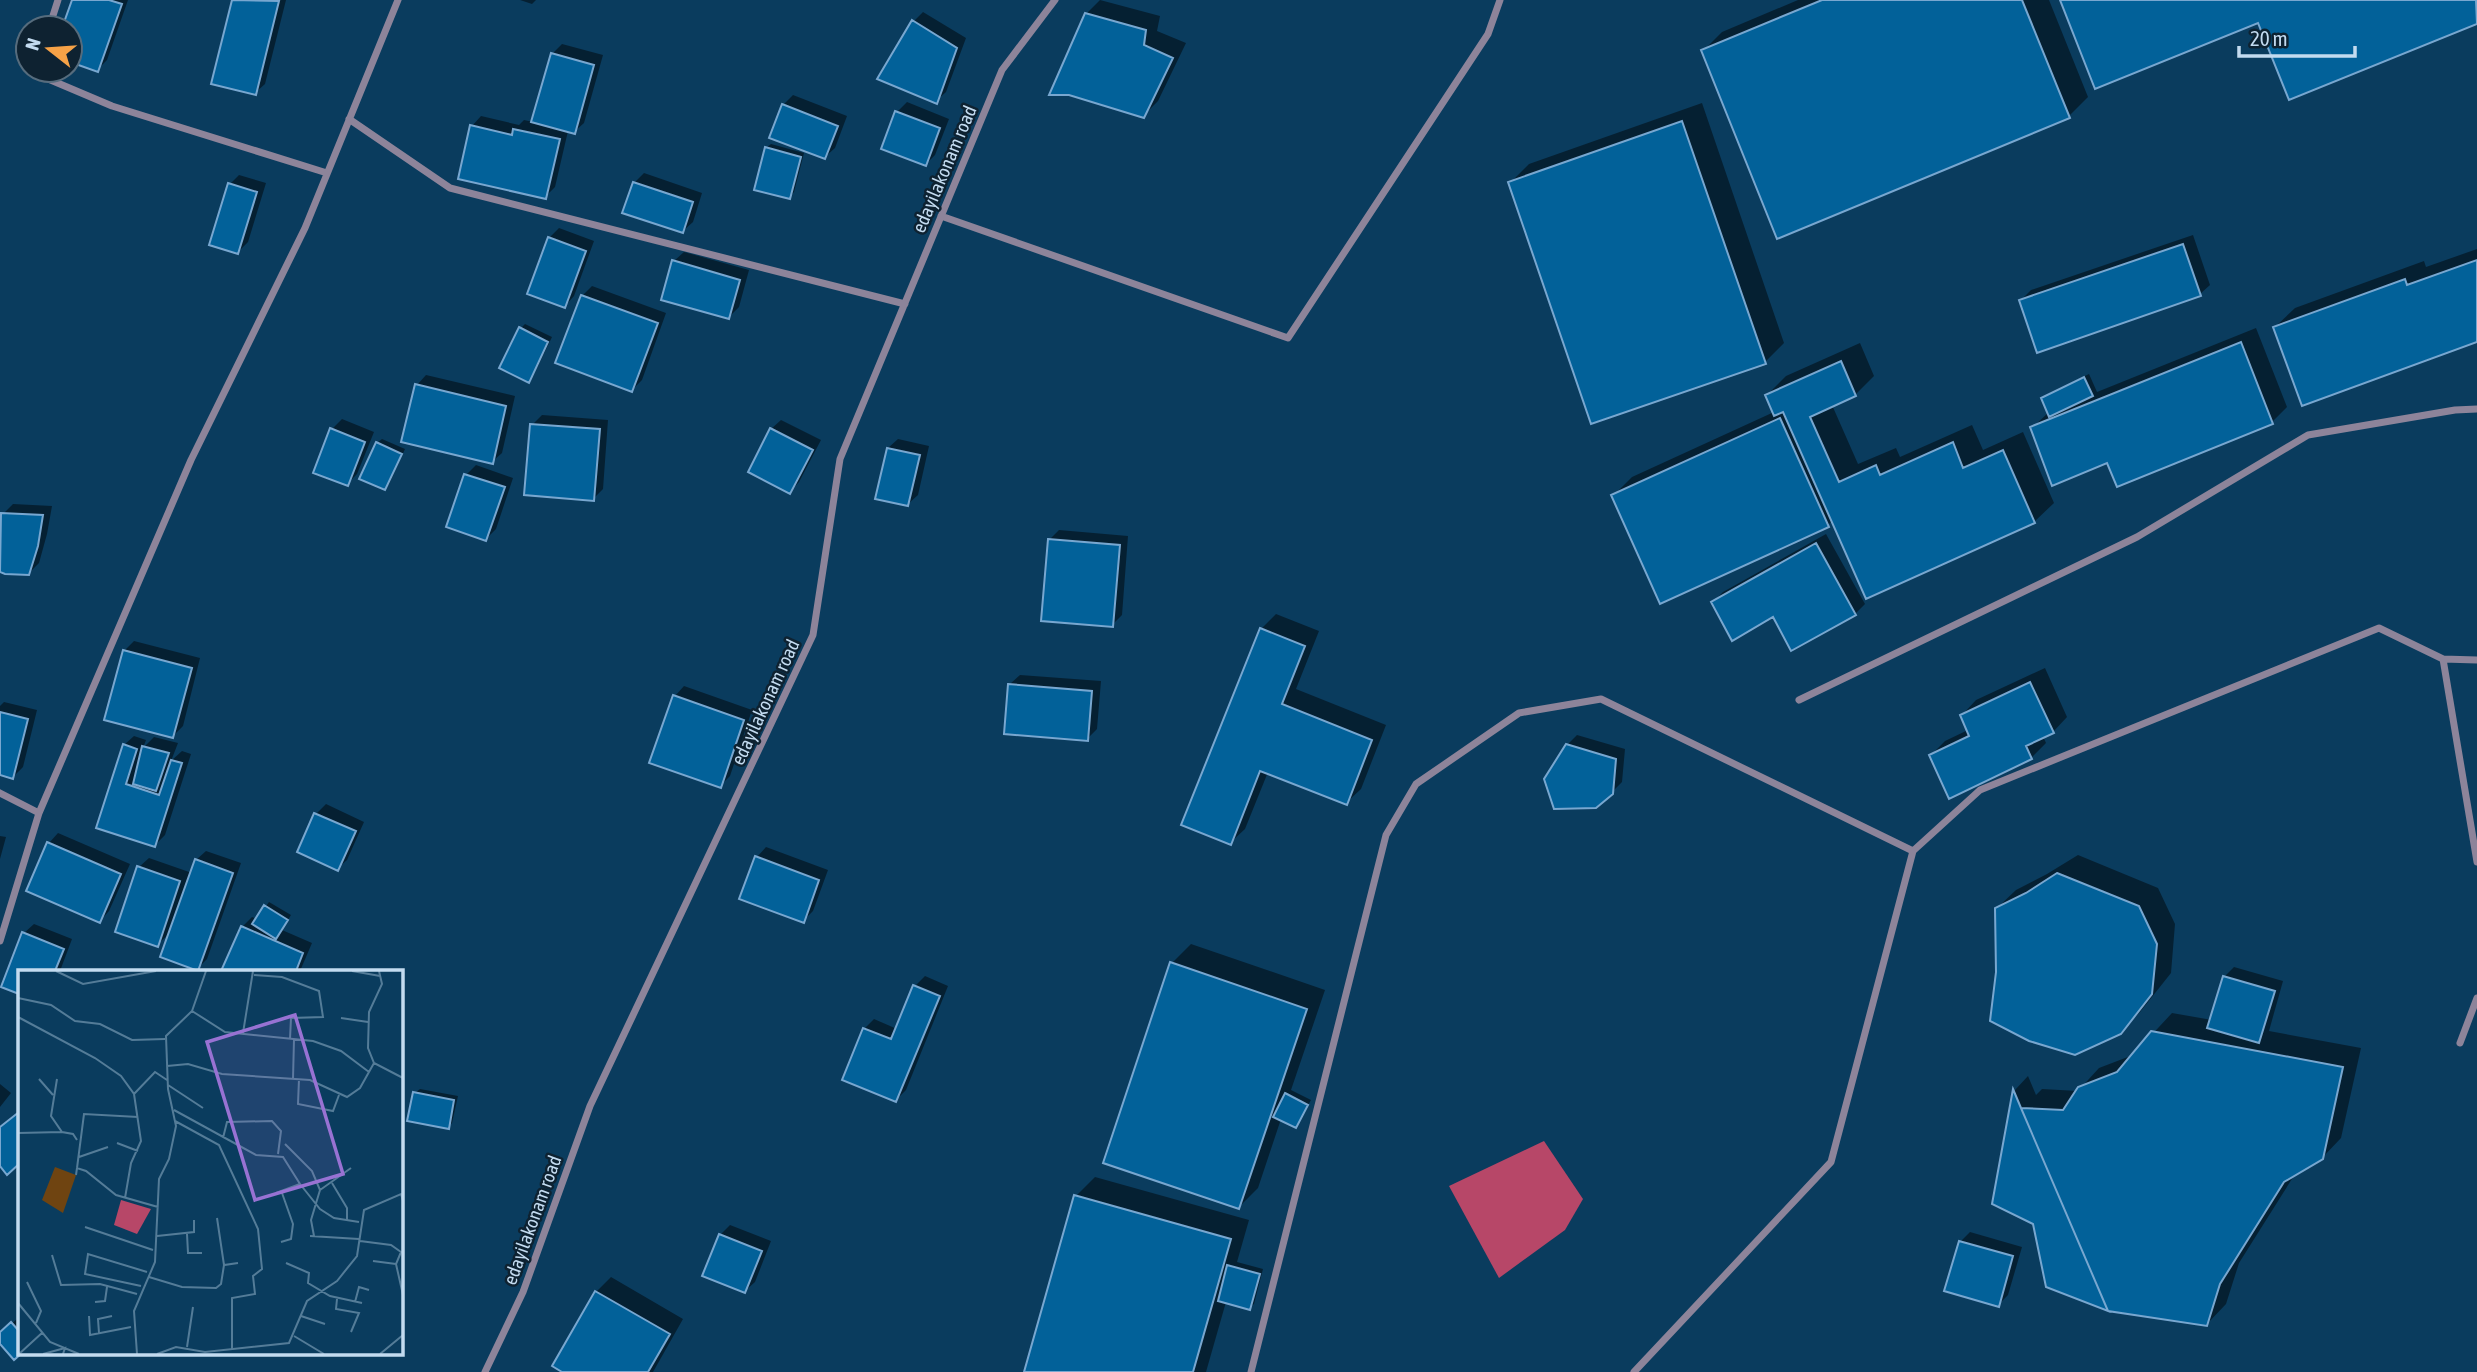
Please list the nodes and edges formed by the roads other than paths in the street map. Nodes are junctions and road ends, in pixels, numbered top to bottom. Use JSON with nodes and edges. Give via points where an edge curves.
{"nodes":[{"id":1,"x":398,"y":0,"type":"edge"},
{"id":2,"x":1055,"y":0,"type":"edge"},
{"id":3,"x":1500,"y":0,"type":"edge"},
{"id":4,"x":59,"y":84,"type":"edge"},
{"id":5,"x":349,"y":119,"type":"junction"},
{"id":6,"x":327,"y":173,"type":"junction"},
{"id":7,"x":942,"y":216,"type":"junction"},
{"id":8,"x":905,"y":304,"type":"junction"},
{"id":9,"x":2477,"y":409,"type":"edge"},
{"id":10,"x":2443,"y":659,"type":"junction"},
{"id":11,"x":2477,"y":660,"type":"edge"},
{"id":12,"x":1799,"y":700,"type":"dead end"},
{"id":13,"x":0,"y":793,"type":"edge"},
{"id":14,"x":39,"y":813,"type":"junction"},
{"id":15,"x":1913,"y":851,"type":"junction"},
{"id":16,"x":2477,"y":862,"type":"edge"},
{"id":17,"x":0,"y":940,"type":"edge"},
{"id":18,"x":2477,"y":998,"type":"edge"},
{"id":19,"x":2460,"y":1043,"type":"dead end"},
{"id":20,"x":485,"y":1372,"type":"edge"},
{"id":21,"x":1251,"y":1372,"type":"edge"},
{"id":22,"x":1634,"y":1372,"type":"edge"}],
"edges":[{"from":1,"to":5,"type":"street"},
{"from":2,"to":7,"type":"street","name":"edayilakonam road","via":[[1002,70]]},
{"from":3,"to":7,"type":"street","via":[[1488,34],[1288,338]]},
{"from":4,"to":6,"type":"street","via":[[112,106]]},
{"from":5,"to":6,"type":"street"},
{"from":5,"to":8,"type":"street","via":[[450,188]]},
{"from":6,"to":14,"type":"street","via":[[305,228],[191,460]]},
{"from":7,"to":8,"type":"street","name":"edayilakonam road"},
{"from":8,"to":20,"type":"street","name":"edayilakonam road","via":[[840,459],[813,635],[590,1106],[523,1292]]},
{"from":9,"to":12,"type":"street","via":[[2308,435],[2137,537]]},
{"from":10,"to":11,"type":"street"},
{"from":10,"to":15,"type":"street","via":[[2379,628],[1980,790]]},
{"from":10,"to":16,"type":"street"},
{"from":13,"to":14,"type":"street"},
{"from":14,"to":17,"type":"street"},
{"from":15,"to":21,"type":"street","via":[[1601,699],[1519,713],[1416,784],[1387,835]]},
{"from":15,"to":22,"type":"street","via":[[1831,1162]]},
{"from":18,"to":19,"type":"street"}]}
